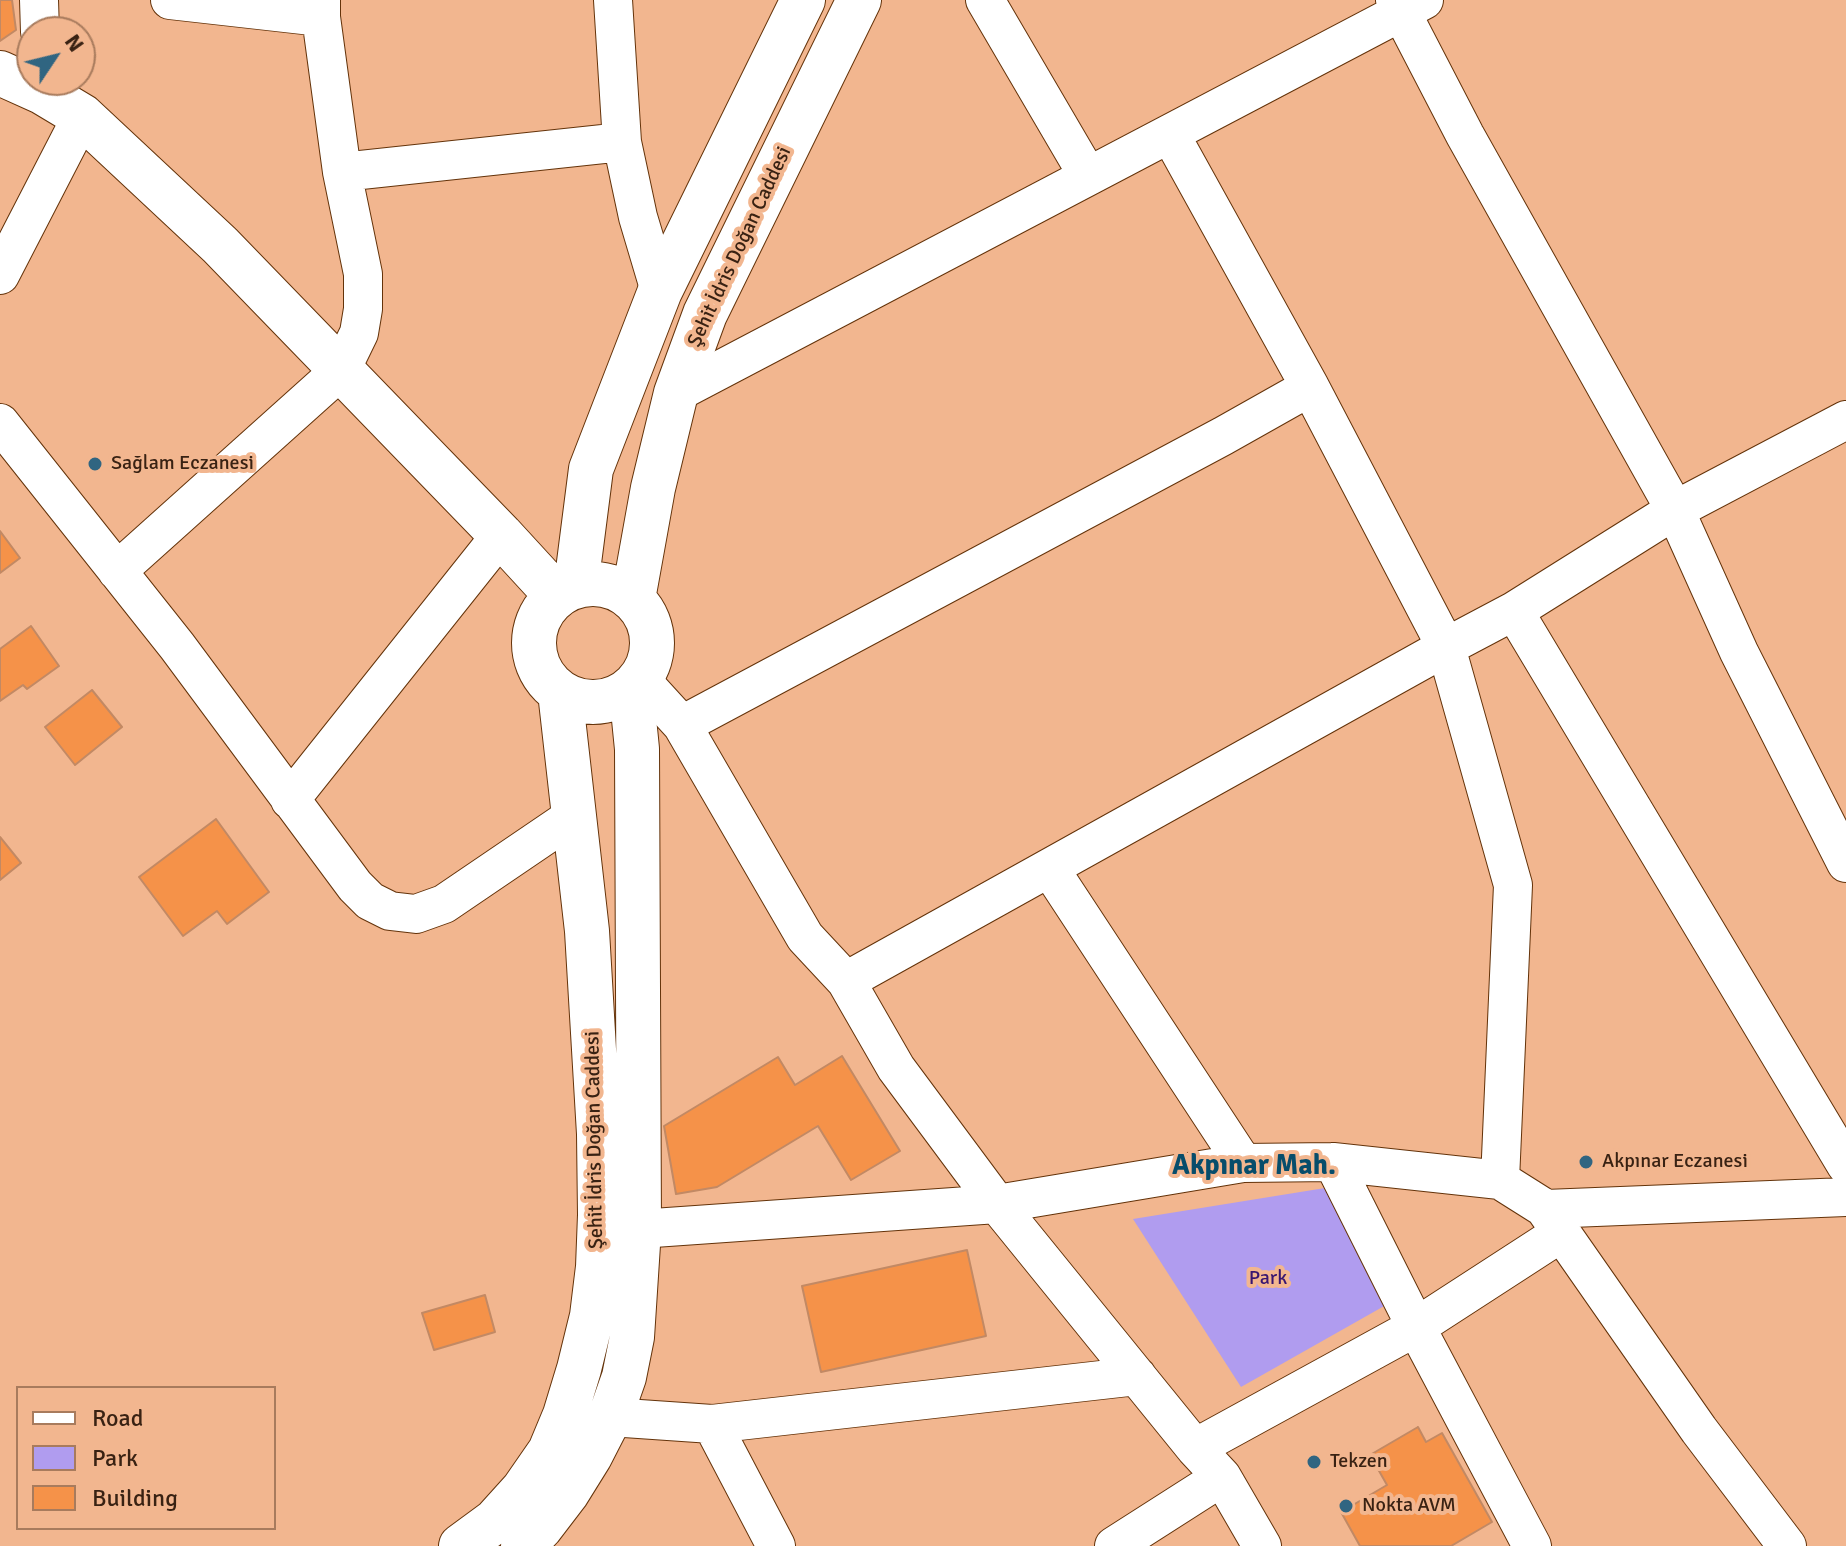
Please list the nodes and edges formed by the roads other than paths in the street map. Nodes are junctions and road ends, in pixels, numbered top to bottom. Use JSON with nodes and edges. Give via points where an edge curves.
{"nodes":[{"id":1,"x":170,"y":0,"type":"edge"},
{"id":2,"x":613,"y":0,"type":"edge"},
{"id":3,"x":803,"y":0,"type":"edge"},
{"id":4,"x":859,"y":0,"type":"edge"},
{"id":5,"x":985,"y":0,"type":"edge"},
{"id":6,"x":1407,"y":4,"type":"edge"},
{"id":7,"x":321,"y":9,"type":"edge"},
{"id":8,"x":55,"y":96,"type":"edge"},
{"id":9,"x":82,"y":116,"type":"junction"},
{"id":10,"x":1170,"y":134,"type":"junction"},
{"id":11,"x":622,"y":142,"type":"junction"},
{"id":12,"x":342,"y":172,"type":"junction"},
{"id":13,"x":1088,"y":176,"type":"junction"},
{"id":14,"x":0,"y":275,"type":"edge"},
{"id":15,"x":660,"y":291,"type":"junction"},
{"id":16,"x":341,"y":370,"type":"junction"},
{"id":17,"x":1310,"y":387,"type":"junction"},
{"id":18,"x":676,"y":393,"type":"junction"},
{"id":19,"x":1846,"y":420,"type":"edge"},
{"id":20,"x":0,"y":423,"type":"edge"},
{"id":21,"x":1675,"y":510,"type":"junction"},
{"id":22,"x":501,"y":535,"type":"junction"},
{"id":23,"x":117,"y":571,"type":"junction"},
{"id":24,"x":566,"y":591,"type":"junction"},
{"id":25,"x":633,"y":599,"type":"junction"},
{"id":26,"x":1514,"y":611,"type":"junction"},
{"id":27,"x":1446,"y":647,"type":"junction"},
{"id":28,"x":635,"y":684,"type":"junction"},
{"id":29,"x":560,"y":692,"type":"junction"},
{"id":30,"x":682,"y":725,"type":"junction"},
{"id":31,"x":290,"y":800,"type":"junction"},
{"id":32,"x":575,"y":815,"type":"junction"},
{"id":33,"x":1846,"y":863,"type":"edge"},
{"id":34,"x":1050,"y":869,"type":"junction"},
{"id":35,"x":846,"y":981,"type":"junction"},
{"id":36,"x":1333,"y":1162,"type":"junction"},
{"id":37,"x":1243,"y":1163,"type":"junction"},
{"id":38,"x":1846,"y":1165,"type":"edge"},
{"id":39,"x":1500,"y":1180,"type":"junction"},
{"id":40,"x":1846,"y":1197,"type":"edge"},
{"id":41,"x":997,"y":1204,"type":"junction"},
{"id":42,"x":1554,"y":1221,"type":"junction"},
{"id":43,"x":639,"y":1229,"type":"junction"},
{"id":44,"x":1416,"y":1327,"type":"junction"},
{"id":45,"x":1137,"y":1376,"type":"junction"},
{"id":46,"x":610,"y":1417,"type":"junction"},
{"id":47,"x":712,"y":1424,"type":"junction"},
{"id":48,"x":1195,"y":1448,"type":"junction"},
{"id":49,"x":1222,"y":1477,"type":"junction"},
{"id":50,"x":461,"y":1546,"type":"edge"},
{"id":51,"x":523,"y":1546,"type":"edge"},
{"id":52,"x":776,"y":1546,"type":"edge"},
{"id":53,"x":1114,"y":1546,"type":"edge"},
{"id":54,"x":1262,"y":1546,"type":"edge"},
{"id":55,"x":1532,"y":1546,"type":"edge"},
{"id":56,"x":1787,"y":1546,"type":"edge"}],
"edges":[{"from":1,"to":7,"type":"street"},
{"from":2,"to":11,"type":"street"},
{"from":3,"to":15,"type":"main road"},
{"from":4,"to":18,"type":"main road","name":"Şehit İdris Doğan Caddesi","via":[[705,314]]},
{"from":5,"to":13,"type":"street"},
{"from":6,"to":10,"type":"street"},
{"from":6,"to":21,"type":"street","via":[[1465,135]]},
{"from":7,"to":12,"type":"street"},
{"from":8,"to":9,"type":"main road"},
{"from":9,"to":14,"type":"street"},
{"from":9,"to":16,"type":"main road","via":[[220,245]]},
{"from":10,"to":13,"type":"street"},
{"from":10,"to":17,"type":"street"},
{"from":11,"to":12,"type":"street"},
{"from":11,"to":15,"type":"street"},
{"from":12,"to":16,"type":"street","via":[[363,297],[359,333]]},
{"from":13,"to":18,"type":"street"},
{"from":15,"to":24,"type":"main road","via":[[591,469]]},
{"from":16,"to":22,"type":"main road"},
{"from":16,"to":23,"type":"street"},
{"from":17,"to":27,"type":"street"},
{"from":17,"to":30,"type":"street"},
{"from":18,"to":25,"type":"main road","name":"Şehit İdris Doğan Caddesi"},
{"from":19,"to":21,"type":"street"},
{"from":20,"to":23,"type":"street"},
{"from":21,"to":26,"type":"street"},
{"from":21,"to":33,"type":"street","via":[[1739,652]]},
{"from":22,"to":24,"type":"main road"},
{"from":22,"to":31,"type":"street"},
{"from":23,"to":31,"type":"street"},
{"from":24,"to":25,"type":"main road","via":[[596,584]]},
{"from":24,"to":29,"type":"main road","via":[[544,610],[534,644],[546,678]]},
{"from":25,"to":28,"type":"main road","via":[[645,615],[652,650]]},
{"from":26,"to":27,"type":"street"},
{"from":26,"to":38,"type":"street"},
{"from":27,"to":34,"type":"street"},
{"from":27,"to":39,"type":"street","via":[[1513,885]]},
{"from":28,"to":29,"type":"main road","via":[[596,702]]},
{"from":28,"to":30,"type":"street"},
{"from":28,"to":43,"type":"main road"},
{"from":29,"to":32,"type":"main road","name":"Şehit İdris Doğan Caddesi"},
{"from":30,"to":35,"type":"street","via":[[805,937]]},
{"from":31,"to":32,"type":"street","via":[[370,901],[390,911],[416,914],[444,904]]},
{"from":32,"to":50,"type":"main road","name":"Şehit İdris Doğan Caddesi","via":[[599,1134],[600,1215],[592,1316],[550,1451],[495,1521]]},
{"from":34,"to":35,"type":"street"},
{"from":34,"to":37,"type":"street"},
{"from":35,"to":41,"type":"street","via":[[896,1068]]},
{"from":36,"to":37,"type":"street"},
{"from":36,"to":39,"type":"street"},
{"from":36,"to":44,"type":"street"},
{"from":37,"to":41,"type":"street"},
{"from":39,"to":42,"type":"street"},
{"from":40,"to":42,"type":"street"},
{"from":41,"to":43,"type":"street"},
{"from":41,"to":45,"type":"street"},
{"from":42,"to":44,"type":"street"},
{"from":42,"to":56,"type":"street"},
{"from":43,"to":46,"type":"main road","via":[[632,1337]]},
{"from":44,"to":48,"type":"street"},
{"from":44,"to":55,"type":"street"},
{"from":45,"to":47,"type":"street"},
{"from":45,"to":48,"type":"street"},
{"from":46,"to":47,"type":"street"},
{"from":46,"to":51,"type":"main road","via":[[567,1493]]},
{"from":47,"to":52,"type":"street"},
{"from":48,"to":49,"type":"street"},
{"from":49,"to":53,"type":"street"},
{"from":49,"to":54,"type":"street"}]}
